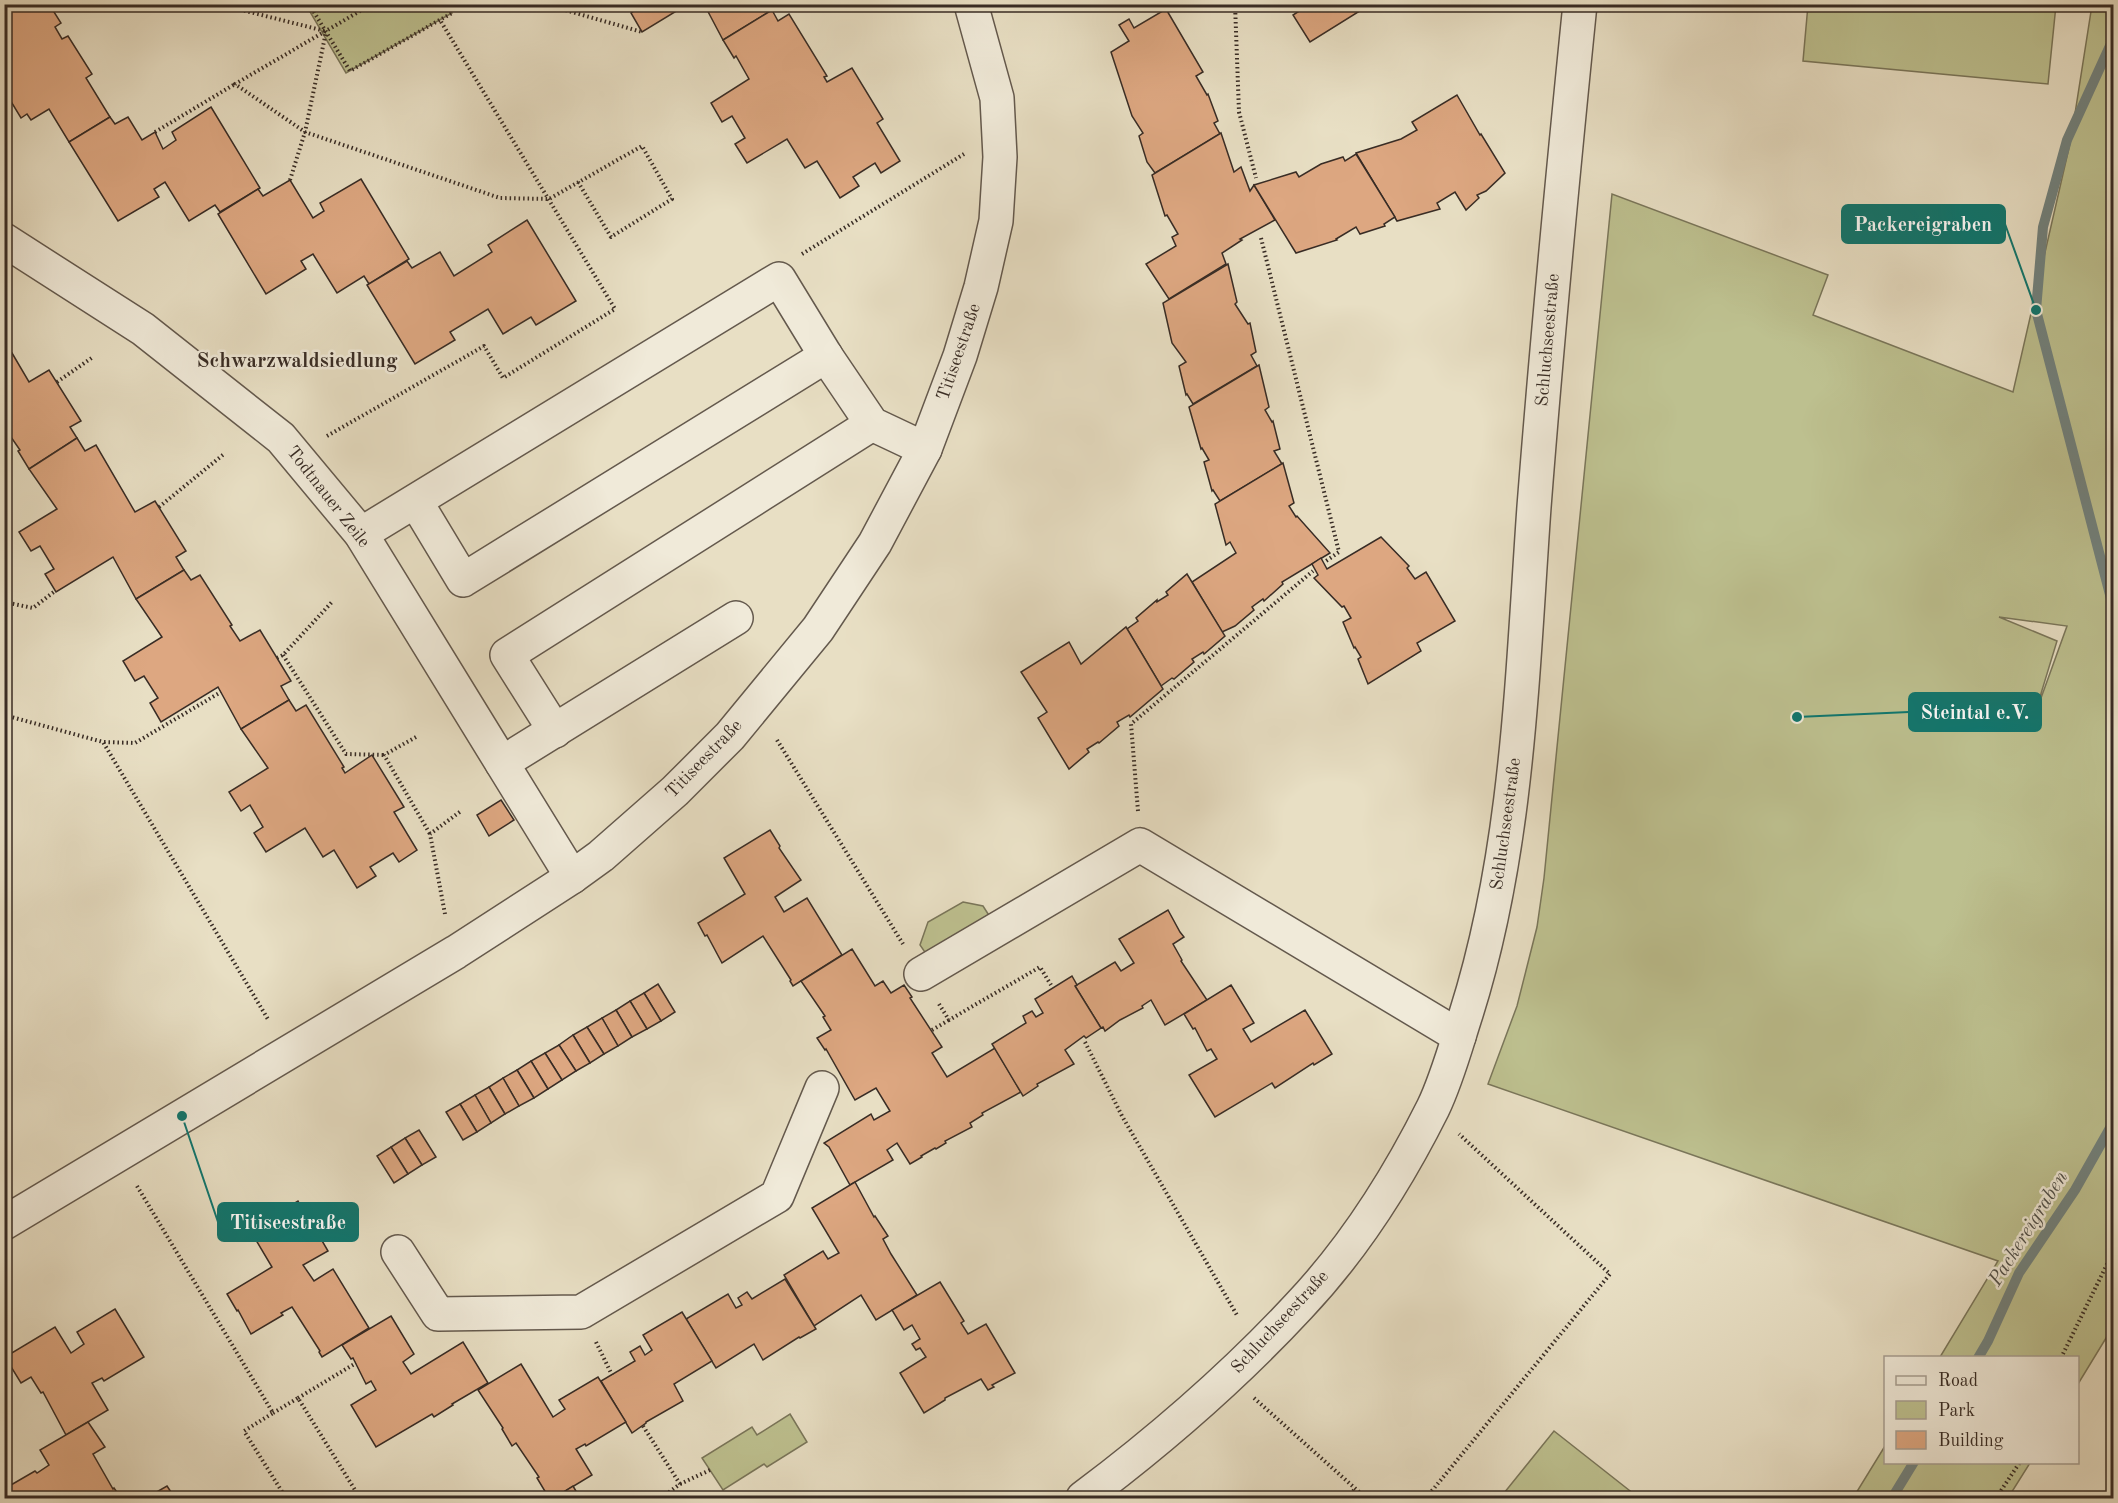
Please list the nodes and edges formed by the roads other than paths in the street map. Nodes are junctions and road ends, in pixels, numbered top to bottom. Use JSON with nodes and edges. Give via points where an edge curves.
{"nodes":[{"id":1,"x":970,"y":4,"type":"edge"},
{"id":2,"x":1580,"y":4,"type":"edge"},
{"id":3,"x":4,"y":240,"type":"edge"},
{"id":4,"x":826,"y":356,"type":"junction"},
{"id":5,"x":872,"y":424,"type":"junction"},
{"id":6,"x":925,"y":449,"type":"junction"},
{"id":7,"x":416,"y":502,"type":"junction"},
{"id":8,"x":361,"y":534,"type":"junction"},
{"id":9,"x":736,"y":618,"type":"dead end"},
{"id":10,"x":555,"y":731,"type":"junction"},
{"id":11,"x":502,"y":763,"type":"junction"},
{"id":12,"x":572,"y":877,"type":"junction"},
{"id":13,"x":921,"y":974,"type":"road end"},
{"id":14,"x":1459,"y":1036,"type":"junction"},
{"id":15,"x":822,"y":1088,"type":"dead end"},
{"id":16,"x":4,"y":1223,"type":"edge"},
{"id":17,"x":398,"y":1252,"type":"dead end"},
{"id":18,"x":1083,"y":1498,"type":"edge"}],
"edges":[{"from":1,"to":6,"type":"street","name":"Titiseestraße","via":[[997,98],[1000,157],[996,221],[963,346]]},
{"from":2,"to":14,"type":"street","name":"Schluchseestraße","via":[[1545,360],[1506,843],[1477,979]]},
{"from":3,"to":8,"type":"street","name":"Todtnauer Zeile","via":[[143,329],[281,438]]},
{"from":4,"to":5,"type":"street"},
{"from":4,"to":7,"type":"street","via":[[779,279]]},
{"from":4,"to":7,"type":"street","via":[[463,580]]},
{"from":5,"to":6,"type":"street"},
{"from":5,"to":10,"type":"street","via":[[507,655]]},
{"from":6,"to":12,"type":"street","name":"Titiseestraße","via":[[869,553],[818,629],[730,736],[675,791]]},
{"from":7,"to":8,"type":"street"},
{"from":8,"to":11,"type":"street","name":"Todtnauer Zeile"},
{"from":9,"to":10,"type":"street"},
{"from":10,"to":11,"type":"street"},
{"from":11,"to":12,"type":"street","name":"Todtnauer Zeile"},
{"from":12,"to":16,"type":"street","name":"Titiseestraße","via":[[456,952]]},
{"from":13,"to":14,"type":"street","via":[[1140,845]]},
{"from":14,"to":18,"type":"street","name":"Schluchseestraße","via":[[1435,1104],[1396,1174],[1356,1237],[1302,1304],[1227,1378]]},
{"from":15,"to":17,"type":"street","via":[[777,1196],[581,1312],[438,1314]]}]}
